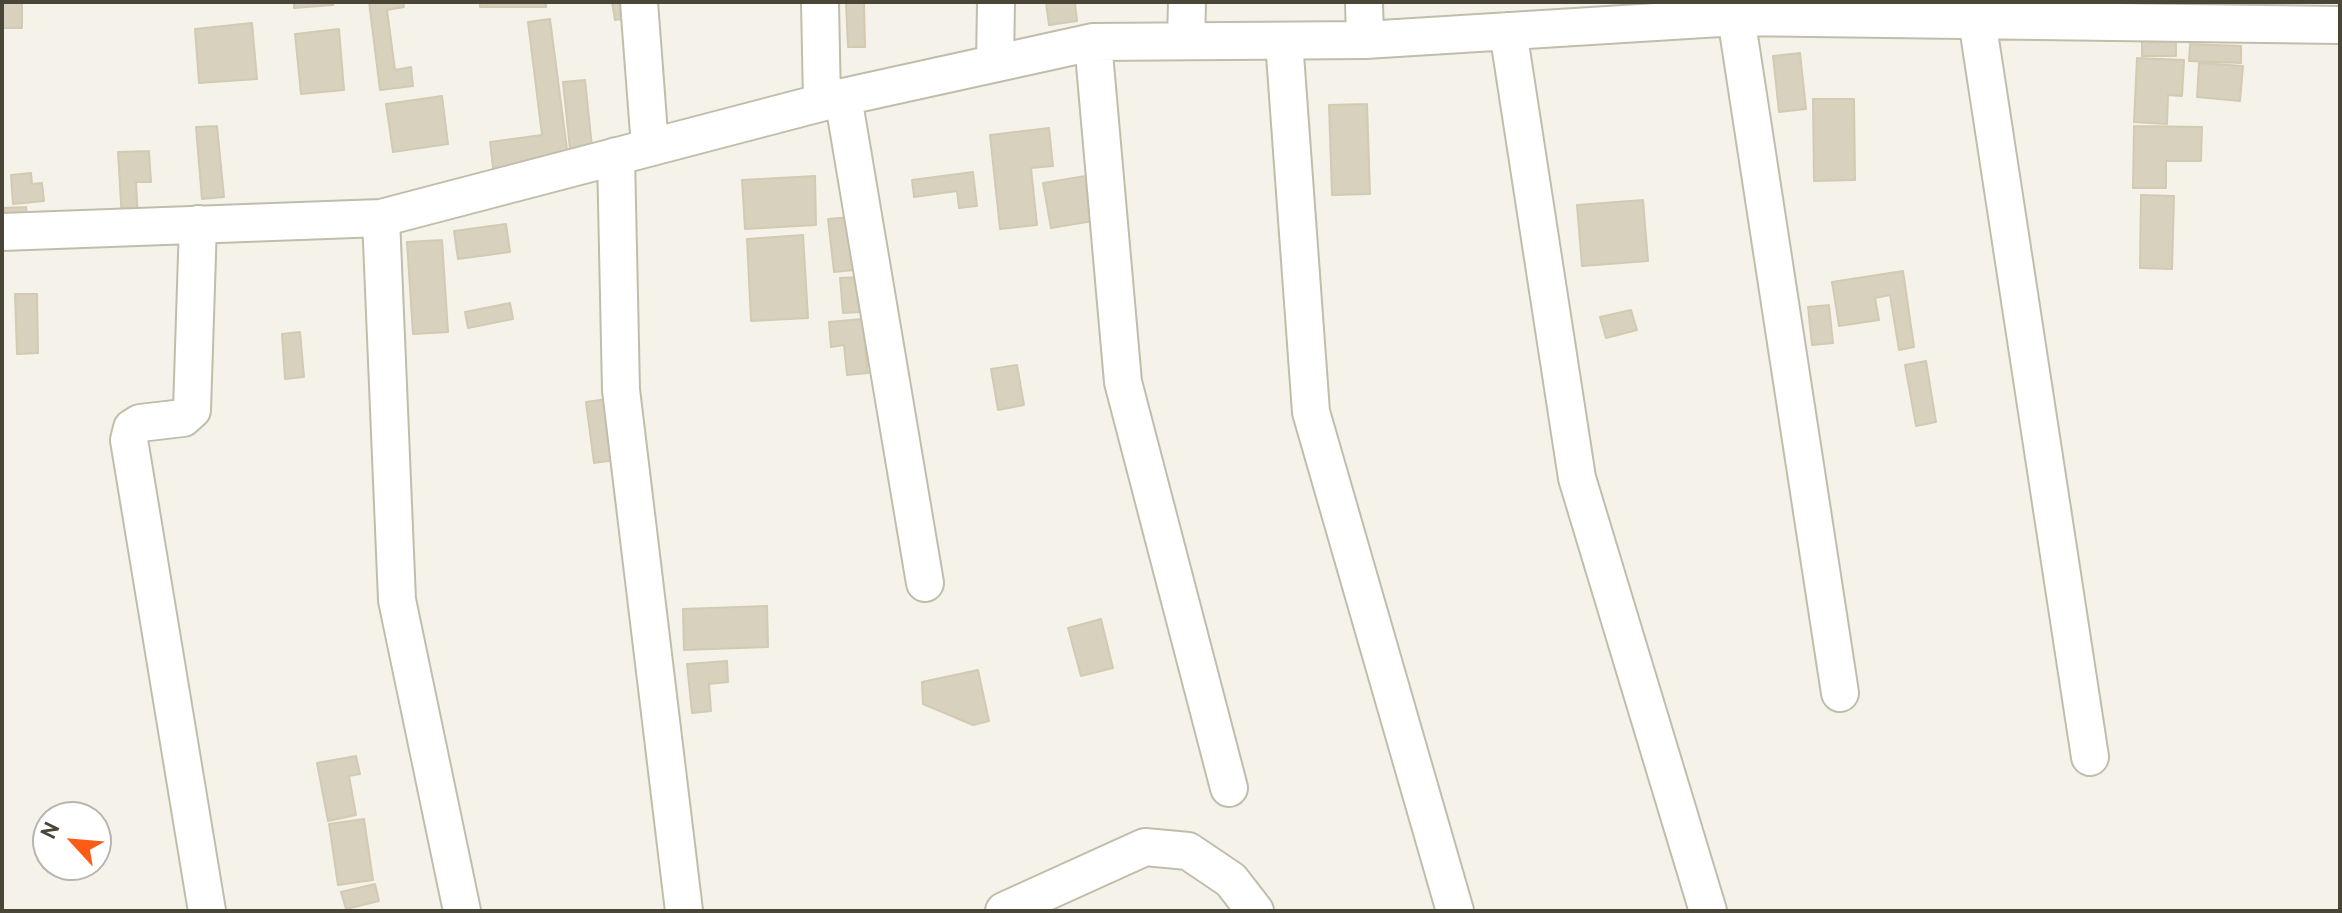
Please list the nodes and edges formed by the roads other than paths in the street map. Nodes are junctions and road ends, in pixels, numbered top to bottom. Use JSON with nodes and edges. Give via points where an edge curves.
{"nodes":[{"id":1,"x":639,"y":2,"type":"edge"},
{"id":2,"x":820,"y":2,"type":"edge"},
{"id":3,"x":996,"y":2,"type":"edge"},
{"id":4,"x":1187,"y":2,"type":"edge"},
{"id":5,"x":1364,"y":2,"type":"edge"},
{"id":6,"x":1736,"y":10,"type":"edge"},
{"id":7,"x":1908,"y":10,"type":"edge"},
{"id":8,"x":2090,"y":12,"type":"edge"},
{"id":9,"x":2271,"y":13,"type":"edge"},
{"id":10,"x":1977,"y":20,"type":"junction"},
{"id":11,"x":2340,"y":25,"type":"edge"},
{"id":12,"x":1508,"y":31,"type":"junction"},
{"id":13,"x":1365,"y":40,"type":"junction"},
{"id":14,"x":1186,"y":41,"type":"junction"},
{"id":15,"x":1284,"y":41,"type":"junction"},
{"id":16,"x":1093,"y":42,"type":"junction"},
{"id":17,"x":995,"y":63,"type":"junction"},
{"id":18,"x":832,"y":100,"type":"junction"},
{"id":19,"x":633,"y":152,"type":"junction"},
{"id":20,"x":381,"y":218,"type":"junction"},
{"id":21,"x":198,"y":224,"type":"junction"},
{"id":22,"x":2,"y":232,"type":"edge"},
{"id":23,"x":925,"y":583,"type":"dead end"},
{"id":24,"x":1840,"y":693,"type":"dead end"},
{"id":25,"x":2090,"y":757,"type":"dead end"},
{"id":26,"x":1229,"y":788,"type":"dead end"},
{"id":27,"x":1079,"y":877,"type":"junction"},
{"id":28,"x":207,"y":911,"type":"edge"},
{"id":29,"x":462,"y":911,"type":"edge"},
{"id":30,"x":684,"y":911,"type":"edge"},
{"id":31,"x":1004,"y":911,"type":"edge"},
{"id":32,"x":1070,"y":911,"type":"edge"},
{"id":33,"x":1255,"y":911,"type":"edge"},
{"id":34,"x":1455,"y":911,"type":"edge"},
{"id":35,"x":1708,"y":911,"type":"edge"}],
"edges":[{"from":1,"to":19,"type":"street"},
{"from":2,"to":18,"type":"street"},
{"from":3,"to":17,"type":"street"},
{"from":4,"to":14,"type":"street"},
{"from":5,"to":13,"type":"street"},
{"from":6,"to":7,"type":"street"},
{"from":6,"to":12,"type":"street"},
{"from":6,"to":24,"type":"street"},
{"from":7,"to":10,"type":"street"},
{"from":8,"to":9,"type":"street"},
{"from":8,"to":10,"type":"street"},
{"from":9,"to":11,"type":"street"},
{"from":10,"to":25,"type":"street"},
{"from":12,"to":13,"type":"street"},
{"from":12,"to":35,"type":"street","via":[[1577,478]]},
{"from":13,"to":15,"type":"street"},
{"from":14,"to":15,"type":"street"},
{"from":14,"to":16,"type":"street"},
{"from":15,"to":34,"type":"street","via":[[1311,412]]},
{"from":16,"to":17,"type":"street"},
{"from":16,"to":26,"type":"street","via":[[1123,382]]},
{"from":17,"to":18,"type":"street"},
{"from":18,"to":19,"type":"street"},
{"from":18,"to":23,"type":"street"},
{"from":19,"to":20,"type":"street"},
{"from":19,"to":30,"type":"street","via":[[621,390]]},
{"from":20,"to":21,"type":"street"},
{"from":20,"to":29,"type":"street","via":[[397,600]]},
{"from":21,"to":22,"type":"street"},
{"from":21,"to":28,"type":"street","via":[[192,410],[183,418],[140,423],[132,428],[129,440]]},
{"from":27,"to":31,"type":"street"},
{"from":27,"to":32,"type":"street"},
{"from":27,"to":33,"type":"street","via":[[1145,847],[1188,851],[1231,880]]}]}
